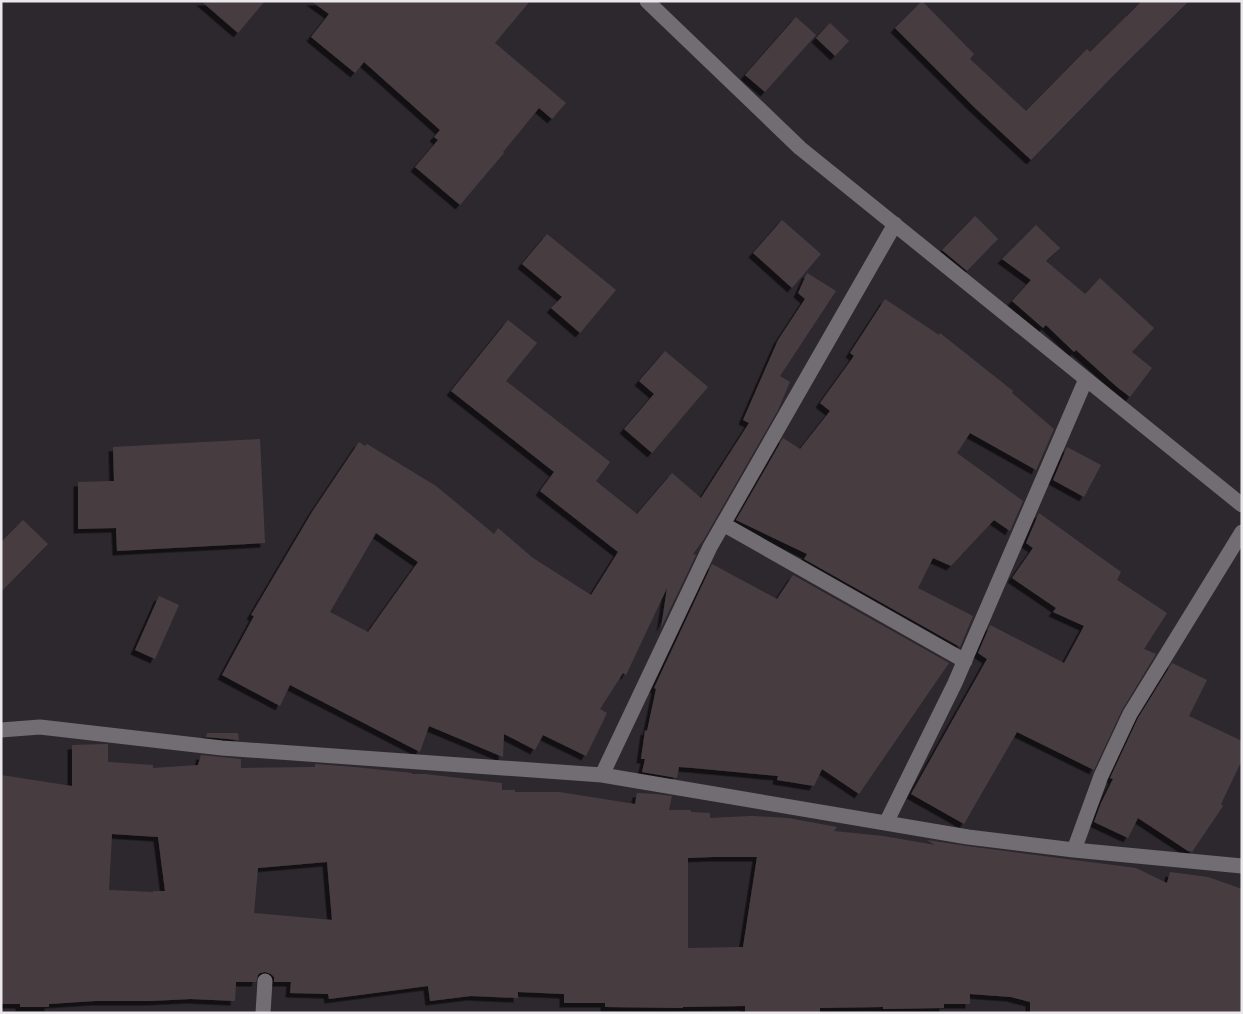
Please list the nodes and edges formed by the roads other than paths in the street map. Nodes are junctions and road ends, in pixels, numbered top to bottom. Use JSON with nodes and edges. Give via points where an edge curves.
{"nodes":[{"id":1,"x":647,"y":1,"type":"edge"},
{"id":2,"x":895,"y":224,"type":"junction"},
{"id":3,"x":1086,"y":379,"type":"junction"},
{"id":4,"x":1242,"y":505,"type":"edge"},
{"id":5,"x":724,"y":524,"type":"junction"},
{"id":6,"x":1242,"y":532,"type":"edge"},
{"id":7,"x":964,"y":660,"type":"junction"},
{"id":8,"x":1,"y":730,"type":"edge"},
{"id":9,"x":602,"y":775,"type":"junction"},
{"id":10,"x":886,"y":823,"type":"junction"},
{"id":11,"x":1074,"y":850,"type":"junction"},
{"id":12,"x":1242,"y":866,"type":"edge"},
{"id":13,"x":265,"y":981,"type":"dead end"},
{"id":14,"x":263,"y":1013,"type":"edge"}],
"edges":[{"from":1,"to":2,"type":"street","via":[[800,148]]},
{"from":2,"to":3,"type":"street"},
{"from":2,"to":5,"type":"street"},
{"from":3,"to":4,"type":"street"},
{"from":3,"to":7,"type":"street"},
{"from":5,"to":7,"type":"street"},
{"from":5,"to":9,"type":"street"},
{"from":6,"to":11,"type":"street","via":[[1130,714],[1101,776]]},
{"from":7,"to":10,"type":"street"},
{"from":8,"to":9,"type":"street","via":[[40,727],[222,748]]},
{"from":9,"to":10,"type":"street"},
{"from":10,"to":11,"type":"street"},
{"from":11,"to":12,"type":"street"},
{"from":13,"to":14,"type":"street"}]}
